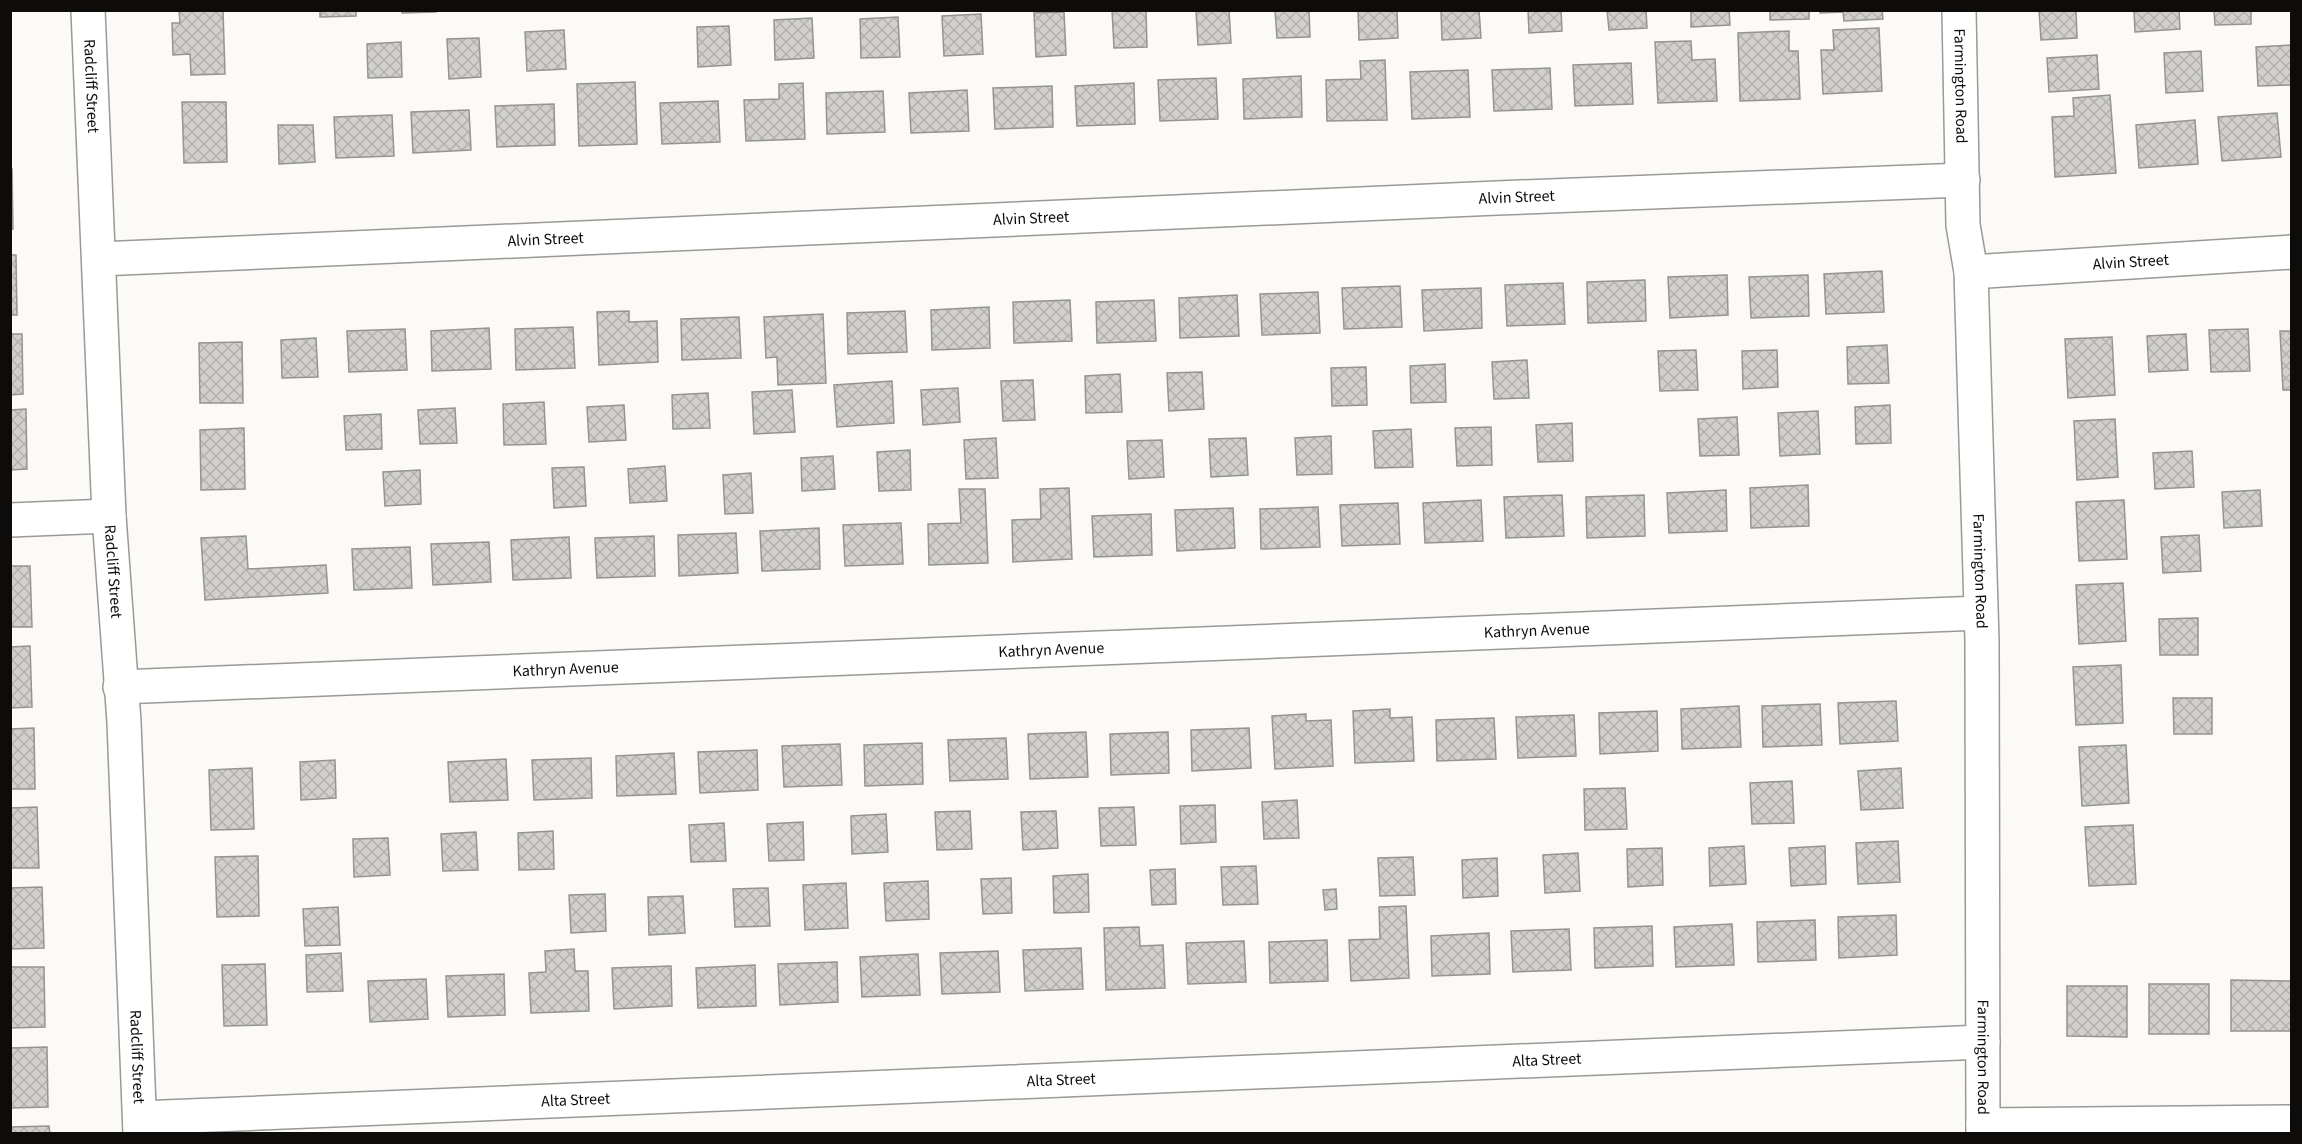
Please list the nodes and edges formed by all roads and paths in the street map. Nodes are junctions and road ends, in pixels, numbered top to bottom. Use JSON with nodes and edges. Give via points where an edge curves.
{"nodes":[{"id":1,"x":88,"y":10,"type":"edge"},
{"id":2,"x":1959,"y":10,"type":"edge"},
{"id":3,"x":1963,"y":180,"type":"junction"},
{"id":4,"x":2292,"y":252,"type":"edge"},
{"id":5,"x":99,"y":259,"type":"junction"},
{"id":6,"x":1971,"y":272,"type":"junction"},
{"id":7,"x":109,"y":516,"type":"junction"},
{"id":8,"x":10,"y":520,"type":"edge"},
{"id":9,"x":1980,"y":613,"type":"junction"},
{"id":10,"x":120,"y":687,"type":"junction"},
{"id":11,"x":1983,"y":1042,"type":"junction"},
{"id":12,"x":2292,"y":1122,"type":"edge"},
{"id":13,"x":140,"y":1126,"type":"edge"},
{"id":14,"x":1983,"y":1129,"type":"edge"}],
"edges":[{"from":1,"to":5,"type":"street","name":"Radcliff Street"},
{"from":2,"to":3,"type":"street","name":"Farmington Road"},
{"from":3,"to":5,"type":"street","name":"Alvin Street"},
{"from":3,"to":6,"type":"street","name":"Farmington Road","via":[[1963,225]]},
{"from":4,"to":6,"type":"street","name":"Alvin Street"},
{"from":5,"to":7,"type":"street","name":"Radcliff Street"},
{"from":6,"to":9,"type":"street","name":"Farmington Road"},
{"from":7,"to":8,"type":"street"},
{"from":7,"to":10,"type":"street","name":"Radcliff Street"},
{"from":9,"to":10,"type":"street","name":"Kathryn Avenue"},
{"from":9,"to":11,"type":"street","name":"Farmington Road"},
{"from":10,"to":13,"type":"street","name":"Radcliff Street"},
{"from":11,"to":13,"type":"street","name":"Alta Street"},
{"from":11,"to":14,"type":"street","name":"Farmington Road"},
{"from":12,"to":14,"type":"street"}]}
